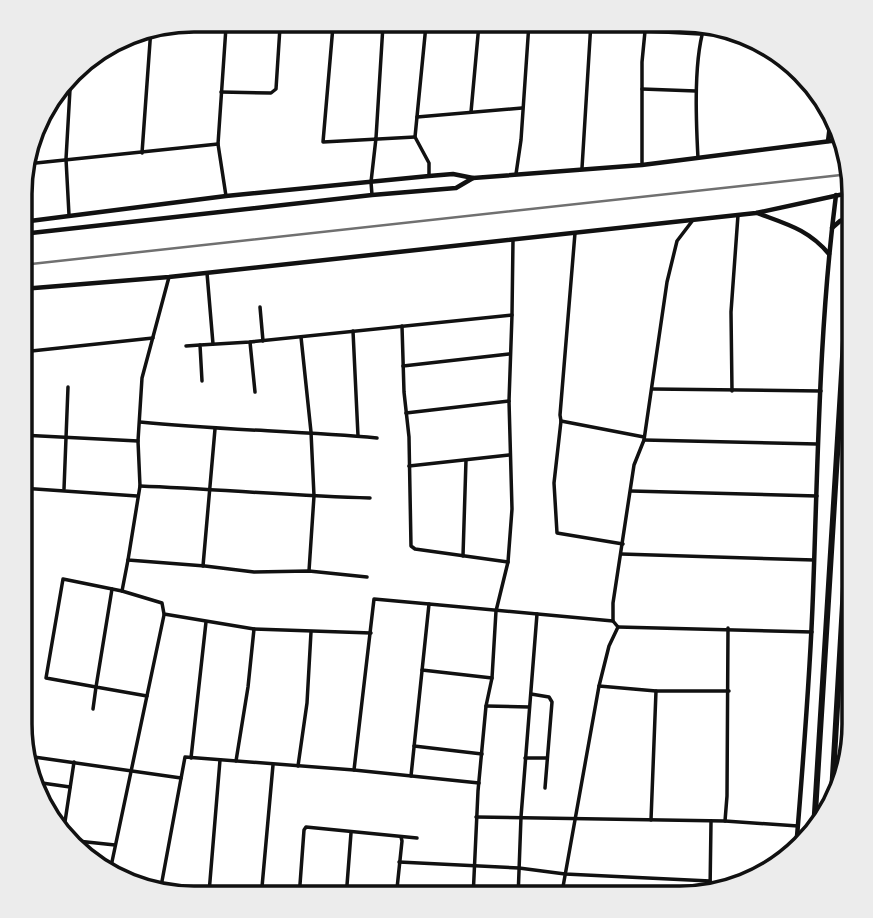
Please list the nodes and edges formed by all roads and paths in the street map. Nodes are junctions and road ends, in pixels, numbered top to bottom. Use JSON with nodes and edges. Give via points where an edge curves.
{"nodes":[{"id":1,"x":226,"y":32,"type":"edge"},
{"id":2,"x":280,"y":32,"type":"edge"},
{"id":3,"x":332,"y":32,"type":"edge"},
{"id":4,"x":383,"y":32,"type":"edge"},
{"id":5,"x":425,"y":32,"type":"edge"},
{"id":6,"x":478,"y":32,"type":"edge"},
{"id":7,"x":528,"y":32,"type":"edge"},
{"id":8,"x":590,"y":32,"type":"edge"},
{"id":9,"x":646,"y":32,"type":"edge"},
{"id":10,"x":664,"y":32,"type":"edge"},
{"id":11,"x":701,"y":34,"type":"joint"},
{"id":12,"x":150,"y":38,"type":"edge"},
{"id":13,"x":70,"y":89,"type":"edge"},
{"id":14,"x":642,"y":89,"type":"junction"},
{"id":15,"x":697,"y":91,"type":"junction"},
{"id":16,"x":221,"y":92,"type":"junction"},
{"id":17,"x":522,"y":108,"type":"junction"},
{"id":18,"x":471,"y":112,"type":"junction"},
{"id":19,"x":418,"y":117,"type":"junction"},
{"id":20,"x":829,"y":132,"type":"edge"},
{"id":21,"x":415,"y":137,"type":"junction"},
{"id":22,"x":376,"y":138,"type":"junction"},
{"id":23,"x":828,"y":141,"type":"junction"},
{"id":24,"x":833,"y":141,"type":"edge"},
{"id":25,"x":218,"y":144,"type":"junction"},
{"id":26,"x":142,"y":153,"type":"junction"},
{"id":27,"x":698,"y":158,"type":"junction"},
{"id":28,"x":66,"y":159,"type":"junction"},
{"id":29,"x":35,"y":163,"type":"edge"},
{"id":30,"x":642,"y":164,"type":"junction"},
{"id":31,"x":582,"y":168,"type":"junction"},
{"id":32,"x":516,"y":175,"type":"junction"},
{"id":33,"x":429,"y":176,"type":"junction"},
{"id":34,"x":473,"y":178,"type":"junction"},
{"id":35,"x":370,"y":182,"type":"junction"},
{"id":36,"x":841,"y":194,"type":"edge"},
{"id":37,"x":372,"y":195,"type":"junction"},
{"id":38,"x":836,"y":195,"type":"junction"},
{"id":39,"x":226,"y":196,"type":"junction"},
{"id":40,"x":756,"y":213,"type":"junction"},
{"id":41,"x":69,"y":215,"type":"junction"},
{"id":42,"x":738,"y":215,"type":"junction"},
{"id":43,"x":693,"y":220,"type":"junction"},
{"id":44,"x":841,"y":220,"type":"edge"},
{"id":45,"x":32,"y":221,"type":"edge"},
{"id":46,"x":832,"y":228,"type":"junction"},
{"id":47,"x":32,"y":232,"type":"edge"},
{"id":48,"x":575,"y":233,"type":"junction"},
{"id":49,"x":513,"y":240,"type":"junction"},
{"id":50,"x":829,"y":254,"type":"junction"},
{"id":51,"x":207,"y":272,"type":"junction"},
{"id":52,"x":169,"y":277,"type":"junction"},
{"id":53,"x":32,"y":288,"type":"edge"},
{"id":54,"x":260,"y":307,"type":"dead end"},
{"id":55,"x":512,"y":315,"type":"junction"},
{"id":56,"x":402,"y":326,"type":"junction"},
{"id":57,"x":353,"y":331,"type":"junction"},
{"id":58,"x":301,"y":337,"type":"junction"},
{"id":59,"x":153,"y":338,"type":"junction"},
{"id":60,"x":263,"y":341,"type":"junction"},
{"id":61,"x":250,"y":342,"type":"junction"},
{"id":62,"x":213,"y":344,"type":"junction"},
{"id":63,"x":200,"y":345,"type":"junction"},
{"id":64,"x":186,"y":346,"type":"dead end"},
{"id":65,"x":32,"y":351,"type":"edge"},
{"id":66,"x":510,"y":354,"type":"junction"},
{"id":67,"x":403,"y":366,"type":"junction"},
{"id":68,"x":202,"y":381,"type":"dead end"},
{"id":69,"x":68,"y":387,"type":"dead end"},
{"id":70,"x":652,"y":389,"type":"junction"},
{"id":71,"x":841,"y":389,"type":"edge"},
{"id":72,"x":732,"y":391,"type":"junction"},
{"id":73,"x":821,"y":391,"type":"junction"},
{"id":74,"x":255,"y":392,"type":"dead end"},
{"id":75,"x":509,"y":401,"type":"junction"},
{"id":76,"x":406,"y":413,"type":"junction"},
{"id":77,"x":561,"y":421,"type":"junction"},
{"id":78,"x":140,"y":422,"type":"junction"},
{"id":79,"x":215,"y":429,"type":"junction"},
{"id":80,"x":311,"y":432,"type":"junction"},
{"id":81,"x":32,"y":436,"type":"edge"},
{"id":82,"x":358,"y":436,"type":"junction"},
{"id":83,"x":65,"y":438,"type":"junction"},
{"id":84,"x":377,"y":438,"type":"dead end"},
{"id":85,"x":644,"y":439,"type":"junction"},
{"id":86,"x":138,"y":441,"type":"junction"},
{"id":87,"x":817,"y":444,"type":"junction"},
{"id":88,"x":509,"y":455,"type":"junction"},
{"id":89,"x":466,"y":460,"type":"junction"},
{"id":90,"x":409,"y":466,"type":"junction"},
{"id":91,"x":140,"y":486,"type":"junction"},
{"id":92,"x":32,"y":488,"type":"edge"},
{"id":93,"x":64,"y":489,"type":"junction"},
{"id":94,"x":211,"y":489,"type":"junction"},
{"id":95,"x":631,"y":491,"type":"junction"},
{"id":96,"x":138,"y":496,"type":"junction"},
{"id":97,"x":314,"y":496,"type":"junction"},
{"id":98,"x":817,"y":496,"type":"junction"},
{"id":99,"x":370,"y":498,"type":"dead end"},
{"id":100,"x":622,"y":544,"type":"junction"},
{"id":101,"x":621,"y":554,"type":"junction"},
{"id":102,"x":463,"y":556,"type":"junction"},
{"id":103,"x":128,"y":560,"type":"junction"},
{"id":104,"x":814,"y":560,"type":"junction"},
{"id":105,"x":508,"y":562,"type":"junction"},
{"id":106,"x":203,"y":566,"type":"junction"},
{"id":107,"x":309,"y":571,"type":"junction"},
{"id":108,"x":367,"y":577,"type":"dead end"},
{"id":109,"x":112,"y":589,"type":"junction"},
{"id":110,"x":122,"y":591,"type":"junction"},
{"id":111,"x":429,"y":604,"type":"junction"},
{"id":112,"x":496,"y":611,"type":"junction"},
{"id":113,"x":164,"y":614,"type":"junction"},
{"id":114,"x":537,"y":614,"type":"junction"},
{"id":115,"x":613,"y":621,"type":"junction"},
{"id":116,"x":206,"y":622,"type":"junction"},
{"id":117,"x":618,"y":627,"type":"junction"},
{"id":118,"x":728,"y":628,"type":"junction"},
{"id":119,"x":254,"y":629,"type":"junction"},
{"id":120,"x":311,"y":632,"type":"junction"},
{"id":121,"x":812,"y":632,"type":"junction"},
{"id":122,"x":371,"y":633,"type":"junction"},
{"id":123,"x":841,"y":638,"type":"edge"},
{"id":124,"x":422,"y":670,"type":"junction"},
{"id":125,"x":492,"y":678,"type":"junction"},
{"id":126,"x":599,"y":686,"type":"junction"},
{"id":127,"x":96,"y":687,"type":"junction"},
{"id":128,"x":656,"y":691,"type":"junction"},
{"id":129,"x":729,"y":691,"type":"junction"},
{"id":130,"x":531,"y":694,"type":"junction"},
{"id":131,"x":147,"y":696,"type":"junction"},
{"id":132,"x":486,"y":706,"type":"junction"},
{"id":133,"x":529,"y":707,"type":"junction"},
{"id":134,"x":93,"y":709,"type":"dead end"},
{"id":135,"x":414,"y":746,"type":"junction"},
{"id":136,"x":482,"y":754,"type":"junction"},
{"id":137,"x":35,"y":757,"type":"edge"},
{"id":138,"x":191,"y":758,"type":"junction"},
{"id":139,"x":525,"y":758,"type":"junction"},
{"id":140,"x":548,"y":758,"type":"junction"},
{"id":141,"x":220,"y":760,"type":"junction"},
{"id":142,"x":236,"y":761,"type":"junction"},
{"id":143,"x":74,"y":762,"type":"junction"},
{"id":144,"x":274,"y":764,"type":"junction"},
{"id":145,"x":298,"y":766,"type":"junction"},
{"id":146,"x":130,"y":769,"type":"junction"},
{"id":147,"x":354,"y":770,"type":"junction"},
{"id":148,"x":833,"y":774,"type":"edge"},
{"id":149,"x":411,"y":776,"type":"junction"},
{"id":150,"x":181,"y":778,"type":"junction"},
{"id":151,"x":42,"y":783,"type":"edge"},
{"id":152,"x":479,"y":783,"type":"junction"},
{"id":153,"x":70,"y":786,"type":"junction"},
{"id":154,"x":545,"y":788,"type":"dead end"},
{"id":155,"x":815,"y":813,"type":"edge"},
{"id":156,"x":477,"y":817,"type":"junction"},
{"id":157,"x":521,"y":817,"type":"junction"},
{"id":158,"x":575,"y":819,"type":"junction"},
{"id":159,"x":651,"y":820,"type":"junction"},
{"id":160,"x":724,"y":821,"type":"junction"},
{"id":161,"x":711,"y":822,"type":"junction"},
{"id":162,"x":65,"y":823,"type":"edge"},
{"id":163,"x":798,"y":826,"type":"junction"},
{"id":164,"x":351,"y":833,"type":"junction"},
{"id":165,"x":797,"y":835,"type":"edge"},
{"id":166,"x":401,"y":837,"type":"junction"},
{"id":167,"x":417,"y":838,"type":"dead end"},
{"id":168,"x":82,"y":841,"type":"edge"},
{"id":169,"x":115,"y":845,"type":"junction"},
{"id":170,"x":399,"y":862,"type":"junction"},
{"id":171,"x":111,"y":864,"type":"edge"},
{"id":172,"x":474,"y":866,"type":"junction"},
{"id":173,"x":519,"y":868,"type":"junction"},
{"id":174,"x":565,"y":874,"type":"junction"},
{"id":175,"x":710,"y":881,"type":"joint"},
{"id":176,"x":161,"y":883,"type":"edge"},
{"id":177,"x":210,"y":886,"type":"edge"},
{"id":178,"x":260,"y":886,"type":"edge"},
{"id":179,"x":300,"y":886,"type":"edge"},
{"id":180,"x":347,"y":886,"type":"edge"},
{"id":181,"x":397,"y":886,"type":"edge"},
{"id":182,"x":473,"y":886,"type":"edge"},
{"id":183,"x":518,"y":886,"type":"edge"},
{"id":184,"x":563,"y":886,"type":"edge"}],
"edges":[{"from":1,"to":16,"type":"street"},
{"from":2,"to":16,"type":"street","via":[[276,89],[271,93]]},
{"from":3,"to":22,"type":"street","via":[[323,142]]},
{"from":4,"to":22,"type":"street"},
{"from":5,"to":19,"type":"street"},
{"from":6,"to":18,"type":"street"},
{"from":7,"to":17,"type":"street"},
{"from":8,"to":31,"type":"street"},
{"from":9,"to":14,"type":"street"},
{"from":10,"to":11,"type":"street"},
{"from":11,"to":15,"type":"street"},
{"from":12,"to":26,"type":"street"},
{"from":13,"to":28,"type":"street"},
{"from":14,"to":15,"type":"street"},
{"from":14,"to":30,"type":"street"},
{"from":15,"to":27,"type":"street"},
{"from":16,"to":25,"type":"street"},
{"from":17,"to":18,"type":"street"},
{"from":17,"to":32,"type":"street"},
{"from":18,"to":19,"type":"street"},
{"from":19,"to":21,"type":"street"},
{"from":20,"to":23,"type":"street"},
{"from":21,"to":22,"type":"street"},
{"from":21,"to":33,"type":"street","via":[[429,163]]},
{"from":22,"to":35,"type":"street"},
{"from":23,"to":24,"type":"street"},
{"from":23,"to":27,"type":"street"},
{"from":25,"to":26,"type":"street"},
{"from":25,"to":39,"type":"street"},
{"from":26,"to":28,"type":"street"},
{"from":27,"to":30,"type":"street"},
{"from":28,"to":29,"type":"street"},
{"from":28,"to":41,"type":"street"},
{"from":30,"to":31,"type":"street"},
{"from":31,"to":32,"type":"street"},
{"from":32,"to":34,"type":"street"},
{"from":33,"to":34,"type":"street"},
{"from":33,"to":35,"type":"street"},
{"from":34,"to":37,"type":"street","via":[[456,188]]},
{"from":35,"to":37,"type":"street"},
{"from":35,"to":39,"type":"street"},
{"from":36,"to":38,"type":"street"},
{"from":37,"to":47,"type":"street"},
{"from":38,"to":40,"type":"street"},
{"from":38,"to":46,"type":"street"},
{"from":39,"to":41,"type":"street"},
{"from":40,"to":42,"type":"street"},
{"from":40,"to":50,"type":"street","via":[[802,230]]},
{"from":41,"to":45,"type":"street"},
{"from":42,"to":43,"type":"street"},
{"from":42,"to":72,"type":"street","via":[[731,312]]},
{"from":43,"to":48,"type":"street"},
{"from":43,"to":70,"type":"street","via":[[677,241],[667,282]]},
{"from":44,"to":46,"type":"street"},
{"from":46,"to":50,"type":"street"},
{"from":48,"to":49,"type":"street"},
{"from":48,"to":77,"type":"street"},
{"from":49,"to":51,"type":"street"},
{"from":49,"to":55,"type":"street"},
{"from":50,"to":73,"type":"street"},
{"from":51,"to":52,"type":"street"},
{"from":51,"to":62,"type":"street"},
{"from":52,"to":53,"type":"street"},
{"from":52,"to":59,"type":"street"},
{"from":54,"to":60,"type":"street"},
{"from":55,"to":56,"type":"street"},
{"from":55,"to":66,"type":"street"},
{"from":56,"to":57,"type":"street"},
{"from":56,"to":67,"type":"street"},
{"from":57,"to":58,"type":"street"},
{"from":57,"to":82,"type":"street"},
{"from":58,"to":60,"type":"street"},
{"from":58,"to":80,"type":"street"},
{"from":59,"to":65,"type":"street"},
{"from":59,"to":78,"type":"street","via":[[142,378]]},
{"from":60,"to":61,"type":"street"},
{"from":61,"to":62,"type":"street"},
{"from":61,"to":74,"type":"street"},
{"from":62,"to":63,"type":"street"},
{"from":63,"to":64,"type":"street"},
{"from":63,"to":68,"type":"street"},
{"from":66,"to":67,"type":"street"},
{"from":66,"to":75,"type":"street"},
{"from":67,"to":76,"type":"street"},
{"from":69,"to":83,"type":"street"},
{"from":70,"to":72,"type":"street"},
{"from":70,"to":85,"type":"street"},
{"from":71,"to":155,"type":"highway"},
{"from":72,"to":73,"type":"street"},
{"from":73,"to":87,"type":"street"},
{"from":75,"to":76,"type":"street"},
{"from":75,"to":88,"type":"street"},
{"from":76,"to":90,"type":"street"},
{"from":77,"to":85,"type":"street"},
{"from":77,"to":100,"type":"street","via":[[554,483],[557,533]]},
{"from":78,"to":79,"type":"street"},
{"from":78,"to":86,"type":"street"},
{"from":79,"to":80,"type":"street"},
{"from":79,"to":94,"type":"street"},
{"from":80,"to":82,"type":"street"},
{"from":80,"to":97,"type":"street"},
{"from":81,"to":83,"type":"street"},
{"from":82,"to":84,"type":"street"},
{"from":83,"to":86,"type":"street"},
{"from":83,"to":93,"type":"street"},
{"from":85,"to":87,"type":"street"},
{"from":85,"to":95,"type":"street"},
{"from":86,"to":91,"type":"street"},
{"from":87,"to":98,"type":"street"},
{"from":88,"to":89,"type":"street"},
{"from":88,"to":105,"type":"street","via":[[512,509]]},
{"from":89,"to":90,"type":"street"},
{"from":89,"to":102,"type":"street"},
{"from":90,"to":102,"type":"street","via":[[411,546]]},
{"from":91,"to":94,"type":"street"},
{"from":91,"to":96,"type":"street"},
{"from":92,"to":93,"type":"street"},
{"from":93,"to":96,"type":"street"},
{"from":94,"to":97,"type":"street"},
{"from":94,"to":106,"type":"street"},
{"from":95,"to":98,"type":"street"},
{"from":95,"to":100,"type":"street"},
{"from":96,"to":103,"type":"street"},
{"from":97,"to":99,"type":"street"},
{"from":97,"to":107,"type":"street"},
{"from":98,"to":104,"type":"street"},
{"from":100,"to":101,"type":"street"},
{"from":101,"to":104,"type":"street"},
{"from":101,"to":115,"type":"street"},
{"from":102,"to":105,"type":"street"},
{"from":103,"to":106,"type":"street"},
{"from":103,"to":110,"type":"street"},
{"from":104,"to":121,"type":"street"},
{"from":105,"to":112,"type":"street"},
{"from":106,"to":107,"type":"street","via":[[254,572]]},
{"from":107,"to":108,"type":"street"},
{"from":109,"to":110,"type":"street"},
{"from":109,"to":127,"type":"street"},
{"from":109,"to":127,"type":"street","via":[[63,579],[46,678]]},
{"from":110,"to":113,"type":"street","via":[[162,603]]},
{"from":111,"to":112,"type":"street"},
{"from":111,"to":122,"type":"street","via":[[374,599]]},
{"from":111,"to":124,"type":"street"},
{"from":112,"to":114,"type":"street"},
{"from":112,"to":125,"type":"street"},
{"from":113,"to":116,"type":"street"},
{"from":113,"to":131,"type":"street"},
{"from":114,"to":115,"type":"street"},
{"from":114,"to":130,"type":"street"},
{"from":115,"to":117,"type":"street"},
{"from":116,"to":119,"type":"street"},
{"from":116,"to":138,"type":"street"},
{"from":117,"to":118,"type":"street"},
{"from":117,"to":126,"type":"street"},
{"from":118,"to":121,"type":"street"},
{"from":118,"to":129,"type":"street"},
{"from":119,"to":120,"type":"street"},
{"from":119,"to":142,"type":"street"},
{"from":120,"to":122,"type":"street"},
{"from":120,"to":145,"type":"street"},
{"from":121,"to":163,"type":"street"},
{"from":122,"to":147,"type":"street"},
{"from":123,"to":148,"type":"highway"},
{"from":124,"to":125,"type":"street"},
{"from":124,"to":135,"type":"street"},
{"from":125,"to":132,"type":"street"},
{"from":126,"to":128,"type":"street"},
{"from":126,"to":158,"type":"street"},
{"from":127,"to":131,"type":"street"},
{"from":127,"to":134,"type":"street"},
{"from":128,"to":129,"type":"street"},
{"from":128,"to":159,"type":"street"},
{"from":129,"to":160,"type":"street"},
{"from":130,"to":133,"type":"street"},
{"from":130,"to":140,"type":"street","via":[[551,699]]},
{"from":131,"to":146,"type":"street"},
{"from":132,"to":133,"type":"street"},
{"from":132,"to":136,"type":"street"},
{"from":133,"to":139,"type":"street"},
{"from":135,"to":136,"type":"street"},
{"from":135,"to":149,"type":"street"},
{"from":136,"to":152,"type":"street"},
{"from":137,"to":143,"type":"street"},
{"from":138,"to":141,"type":"street"},
{"from":138,"to":150,"type":"street","via":[[185,757]]},
{"from":139,"to":140,"type":"street"},
{"from":139,"to":157,"type":"street"},
{"from":140,"to":154,"type":"street"},
{"from":141,"to":142,"type":"street"},
{"from":141,"to":177,"type":"street"},
{"from":142,"to":144,"type":"street"},
{"from":143,"to":146,"type":"street"},
{"from":143,"to":153,"type":"street"},
{"from":144,"to":145,"type":"street"},
{"from":144,"to":178,"type":"street"},
{"from":145,"to":147,"type":"street"},
{"from":146,"to":150,"type":"street"},
{"from":146,"to":169,"type":"street"},
{"from":147,"to":149,"type":"street"},
{"from":149,"to":152,"type":"street"},
{"from":150,"to":176,"type":"street"},
{"from":151,"to":153,"type":"street"},
{"from":152,"to":156,"type":"street"},
{"from":153,"to":162,"type":"street"},
{"from":156,"to":157,"type":"street"},
{"from":156,"to":172,"type":"street"},
{"from":157,"to":158,"type":"street"},
{"from":157,"to":173,"type":"street"},
{"from":158,"to":159,"type":"street"},
{"from":158,"to":174,"type":"street"},
{"from":159,"to":161,"type":"street"},
{"from":160,"to":161,"type":"street"},
{"from":160,"to":163,"type":"street"},
{"from":161,"to":175,"type":"street"},
{"from":163,"to":165,"type":"street"},
{"from":164,"to":166,"type":"street"},
{"from":164,"to":179,"type":"street","via":[[306,827]]},
{"from":164,"to":180,"type":"street"},
{"from":166,"to":167,"type":"street"},
{"from":166,"to":170,"type":"street"},
{"from":168,"to":169,"type":"street"},
{"from":169,"to":171,"type":"street"},
{"from":170,"to":172,"type":"street"},
{"from":170,"to":181,"type":"street"},
{"from":172,"to":173,"type":"street"},
{"from":172,"to":182,"type":"street"},
{"from":173,"to":174,"type":"street"},
{"from":173,"to":183,"type":"street"},
{"from":174,"to":175,"type":"street"},
{"from":174,"to":184,"type":"street"}]}
